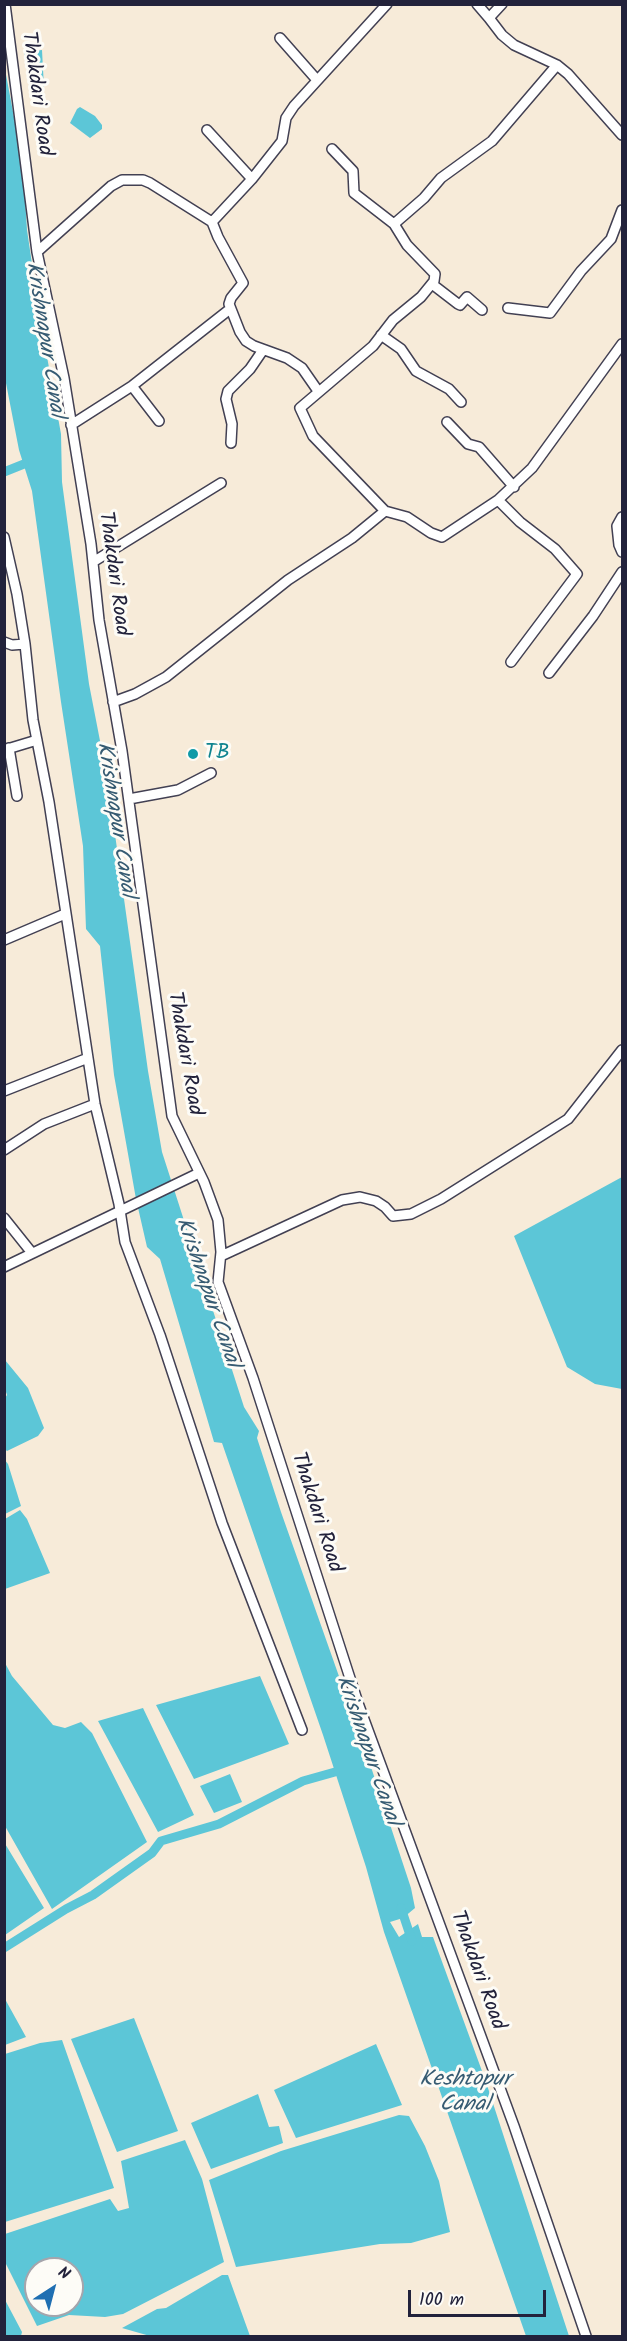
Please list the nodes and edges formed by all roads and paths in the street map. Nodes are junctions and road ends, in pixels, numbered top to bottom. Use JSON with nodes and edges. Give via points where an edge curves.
{"nodes":[{"id":1,"x":5,"y":4,"type":"edge"},
{"id":2,"x":387,"y":4,"type":"edge"},
{"id":3,"x":477,"y":4,"type":"edge"},
{"id":4,"x":502,"y":4,"type":"edge"},
{"id":5,"x":489,"y":18,"type":"junction"},
{"id":6,"x":280,"y":38,"type":"dead end"},
{"id":7,"x":557,"y":66,"type":"junction"},
{"id":8,"x":317,"y":81,"type":"junction"},
{"id":9,"x":207,"y":130,"type":"dead end"},
{"id":10,"x":622,"y":135,"type":"edge"},
{"id":11,"x":332,"y":149,"type":"dead end"},
{"id":12,"x":252,"y":179,"type":"junction"},
{"id":13,"x":622,"y":210,"type":"edge"},
{"id":14,"x":212,"y":222,"type":"junction"},
{"id":15,"x":394,"y":224,"type":"junction"},
{"id":16,"x":37,"y":252,"type":"junction"},
{"id":17,"x":432,"y":284,"type":"junction"},
{"id":18,"x":508,"y":308,"type":"dead end"},
{"id":19,"x":230,"y":309,"type":"junction"},
{"id":20,"x":482,"y":310,"type":"dead end"},
{"id":21,"x":381,"y":335,"type":"junction"},
{"id":22,"x":622,"y":344,"type":"edge"},
{"id":23,"x":263,"y":350,"type":"junction"},
{"id":24,"x":132,"y":386,"type":"junction"},
{"id":25,"x":318,"y":391,"type":"junction"},
{"id":26,"x":461,"y":402,"type":"dead end"},
{"id":27,"x":159,"y":421,"type":"dead end"},
{"id":28,"x":447,"y":422,"type":"dead end"},
{"id":29,"x":71,"y":426,"type":"junction"},
{"id":30,"x":231,"y":443,"type":"dead end"},
{"id":31,"x":221,"y":483,"type":"dead end"},
{"id":32,"x":514,"y":487,"type":"junction"},
{"id":33,"x":498,"y":500,"type":"junction"},
{"id":34,"x":385,"y":511,"type":"junction"},
{"id":35,"x":622,"y":517,"type":"edge"},
{"id":36,"x":4,"y":537,"type":"edge"},
{"id":37,"x":622,"y":552,"type":"edge"},
{"id":38,"x":93,"y":562,"type":"junction"},
{"id":39,"x":622,"y":572,"type":"edge"},
{"id":40,"x":4,"y":642,"type":"edge"},
{"id":41,"x":25,"y":644,"type":"junction"},
{"id":42,"x":511,"y":662,"type":"dead end"},
{"id":43,"x":549,"y":673,"type":"dead end"},
{"id":44,"x":113,"y":702,"type":"junction"},
{"id":45,"x":37,"y":740,"type":"junction"},
{"id":46,"x":7,"y":749,"type":"edge"},
{"id":47,"x":211,"y":773,"type":"dead end"},
{"id":48,"x":17,"y":796,"type":"dead end"},
{"id":49,"x":129,"y":799,"type":"junction"},
{"id":50,"x":65,"y":914,"type":"junction"},
{"id":51,"x":4,"y":940,"type":"edge"},
{"id":52,"x":622,"y":1050,"type":"edge"},
{"id":53,"x":88,"y":1058,"type":"junction"},
{"id":54,"x":4,"y":1091,"type":"edge"},
{"id":55,"x":94,"y":1104,"type":"junction"},
{"id":56,"x":4,"y":1150,"type":"edge"},
{"id":57,"x":199,"y":1173,"type":"junction"},
{"id":58,"x":120,"y":1210,"type":"junction"},
{"id":59,"x":4,"y":1218,"type":"edge"},
{"id":60,"x":32,"y":1254,"type":"junction"},
{"id":61,"x":221,"y":1256,"type":"junction"},
{"id":62,"x":4,"y":1267,"type":"edge"},
{"id":63,"x":302,"y":1730,"type":"dead end"},
{"id":64,"x":586,"y":2337,"type":"edge"}],
"edges":[{"from":1,"to":16,"type":"street","name":"Thakdari Road"},
{"from":2,"to":8,"type":"street"},
{"from":3,"to":5,"type":"street"},
{"from":4,"to":5,"type":"street"},
{"from":5,"to":7,"type":"street","via":[[514,45]]},
{"from":6,"to":8,"type":"street"},
{"from":7,"to":10,"type":"street"},
{"from":7,"to":15,"type":"street","via":[[492,141],[441,178]]},
{"from":8,"to":12,"type":"street","via":[[287,115],[282,141]]},
{"from":9,"to":12,"type":"street"},
{"from":11,"to":15,"type":"street","via":[[353,171],[354,193]]},
{"from":12,"to":14,"type":"street"},
{"from":13,"to":18,"type":"street","via":[[611,239],[552,311],[545,314]]},
{"from":14,"to":16,"type":"street","via":[[150,183],[122,180]]},
{"from":14,"to":19,"type":"street","via":[[243,283],[231,298]]},
{"from":15,"to":17,"type":"street","via":[[407,245],[435,274]]},
{"from":16,"to":29,"type":"street","name":"Thakdari Road"},
{"from":17,"to":20,"type":"street","via":[[458,304],[469,298]]},
{"from":17,"to":21,"type":"street"},
{"from":19,"to":23,"type":"street","via":[[246,341]]},
{"from":19,"to":24,"type":"street"},
{"from":21,"to":25,"type":"street"},
{"from":21,"to":26,"type":"street","via":[[401,349],[416,371],[449,389]]},
{"from":22,"to":32,"type":"street"},
{"from":23,"to":25,"type":"street","via":[[294,362]]},
{"from":23,"to":30,"type":"street","via":[[228,391]]},
{"from":24,"to":27,"type":"street"},
{"from":24,"to":29,"type":"street"},
{"from":25,"to":34,"type":"street","via":[[300,408],[313,436]]},
{"from":28,"to":32,"type":"street","via":[[468,444],[479,447]]},
{"from":29,"to":38,"type":"street","name":"Thakdari Road"},
{"from":31,"to":38,"type":"street"},
{"from":32,"to":33,"type":"street"},
{"from":33,"to":34,"type":"street","via":[[442,537],[407,517]]},
{"from":33,"to":42,"type":"street","via":[[555,549],[577,574]]},
{"from":34,"to":44,"type":"street","via":[[288,580],[166,677]]},
{"from":35,"to":37,"type":"street","via":[[617,526]]},
{"from":36,"to":41,"type":"street"},
{"from":38,"to":44,"type":"street","name":"Thakdari Road"},
{"from":39,"to":43,"type":"street"},
{"from":40,"to":41,"type":"street"},
{"from":41,"to":45,"type":"street"},
{"from":44,"to":49,"type":"street","name":"Thakdari Road"},
{"from":45,"to":46,"type":"street"},
{"from":45,"to":50,"type":"street"},
{"from":46,"to":48,"type":"street"},
{"from":47,"to":49,"type":"street","via":[[178,790]]},
{"from":49,"to":57,"type":"street","name":"Thakdari Road","via":[[172,1116]]},
{"from":50,"to":51,"type":"street"},
{"from":50,"to":53,"type":"street"},
{"from":52,"to":61,"type":"street","via":[[568,1119],[441,1200],[411,1214],[393,1216],[376,1201],[360,1197],[342,1200]]},
{"from":53,"to":54,"type":"street"},
{"from":53,"to":55,"type":"street"},
{"from":55,"to":56,"type":"street","via":[[44,1124]]},
{"from":55,"to":58,"type":"street"},
{"from":57,"to":58,"type":"street"},
{"from":57,"to":61,"type":"street","name":"Thakdari Road","via":[[218,1220]]},
{"from":58,"to":60,"type":"street"},
{"from":58,"to":63,"type":"street","via":[[125,1242],[222,1523]]},
{"from":59,"to":60,"type":"street"},
{"from":60,"to":62,"type":"street"},
{"from":61,"to":64,"type":"street","name":"Thakdari Road","via":[[218,1282],[358,1703],[514,2126]]}]}
